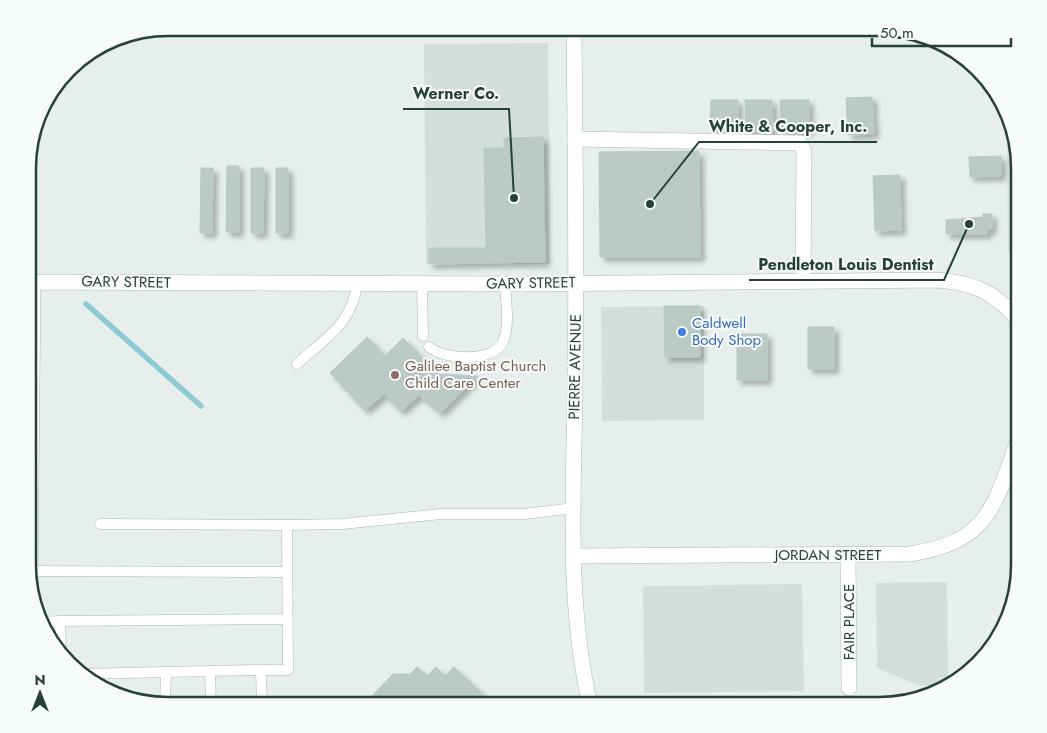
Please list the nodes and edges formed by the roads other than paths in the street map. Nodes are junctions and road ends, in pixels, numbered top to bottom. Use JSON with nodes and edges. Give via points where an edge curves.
{"nodes":[{"id":1,"x":574,"y":37,"type":"edge"},
{"id":2,"x":575,"y":139,"type":"junction"},
{"id":3,"x":803,"y":280,"type":"junction"},
{"id":4,"x":36,"y":282,"type":"edge"},
{"id":5,"x":576,"y":282,"type":"junction"},
{"id":6,"x":357,"y":283,"type":"junction"},
{"id":7,"x":422,"y":284,"type":"junction"},
{"id":8,"x":505,"y":284,"type":"junction"},
{"id":9,"x":1010,"y":312,"type":"edge"},
{"id":10,"x":424,"y":336,"type":"dead end"},
{"id":11,"x":429,"y":347,"type":"dead end"},
{"id":12,"x":297,"y":364,"type":"dead end"},
{"id":13,"x":1010,"y":462,"type":"edge"},
{"id":14,"x":574,"y":508,"type":"junction"},
{"id":15,"x":100,"y":524,"type":"dead end"},
{"id":16,"x":286,"y":525,"type":"junction"},
{"id":17,"x":848,"y":555,"type":"junction"},
{"id":18,"x":573,"y":556,"type":"junction"},
{"id":19,"x":37,"y":571,"type":"edge"},
{"id":20,"x":287,"y":572,"type":"junction"},
{"id":21,"x":288,"y":619,"type":"junction"},
{"id":22,"x":60,"y":621,"type":"junction"},
{"id":23,"x":49,"y":622,"type":"edge"},
{"id":24,"x":61,"y":641,"type":"edge"},
{"id":25,"x":261,"y":670,"type":"junction"},
{"id":26,"x":210,"y":671,"type":"junction"},
{"id":27,"x":166,"y":672,"type":"junction"},
{"id":28,"x":95,"y":674,"type":"edge"},
{"id":29,"x":849,"y":688,"type":"dead end"},
{"id":30,"x":165,"y":696,"type":"edge"},
{"id":31,"x":210,"y":696,"type":"edge"},
{"id":32,"x":262,"y":696,"type":"edge"},
{"id":33,"x":589,"y":697,"type":"edge"}],
"edges":[{"from":1,"to":2,"type":"street","name":"PIERRE AVENUE"},
{"from":2,"to":3,"type":"street","via":[[800,143],[804,151]]},
{"from":2,"to":5,"type":"street","name":"PIERRE AVENUE"},
{"from":3,"to":5,"type":"street","name":"GARY STREET"},
{"from":3,"to":9,"type":"street","name":"GARY STREET","via":[[961,282],[983,290]]},
{"from":4,"to":6,"type":"street","name":"GARY STREET"},
{"from":5,"to":8,"type":"street","name":"GARY STREET"},
{"from":5,"to":14,"type":"street","name":"PIERRE AVENUE"},
{"from":6,"to":7,"type":"street","name":"GARY STREET"},
{"from":6,"to":12,"type":"lane","via":[[355,301],[346,319]]},
{"from":7,"to":8,"type":"street","name":"GARY STREET"},
{"from":7,"to":10,"type":"lane"},
{"from":8,"to":11,"type":"lane","via":[[506,330],[497,350],[469,358],[446,356]]},
{"from":13,"to":17,"type":"street","name":"JORDAN STREET","via":[[985,518],[954,544],[910,554]]},
{"from":14,"to":16,"type":"lane","via":[[524,514],[442,514],[342,524]]},
{"from":14,"to":18,"type":"street","name":"PIERRE AVENUE"},
{"from":15,"to":16,"type":"lane"},
{"from":16,"to":20,"type":"lane"},
{"from":17,"to":18,"type":"street","name":"JORDAN STREET"},
{"from":17,"to":29,"type":"street","name":"FAIR PLACE"},
{"from":18,"to":33,"type":"street","name":"PIERRE AVENUE","via":[[576,624]]},
{"from":19,"to":20,"type":"lane"},
{"from":20,"to":21,"type":"lane"},
{"from":21,"to":22,"type":"lane"},
{"from":21,"to":25,"type":"lane","via":[[288,670]]},
{"from":22,"to":23,"type":"lane"},
{"from":22,"to":24,"type":"lane"},
{"from":25,"to":26,"type":"lane"},
{"from":25,"to":32,"type":"lane"},
{"from":26,"to":27,"type":"lane"},
{"from":26,"to":31,"type":"lane"},
{"from":27,"to":28,"type":"lane"},
{"from":27,"to":30,"type":"lane"}]}
